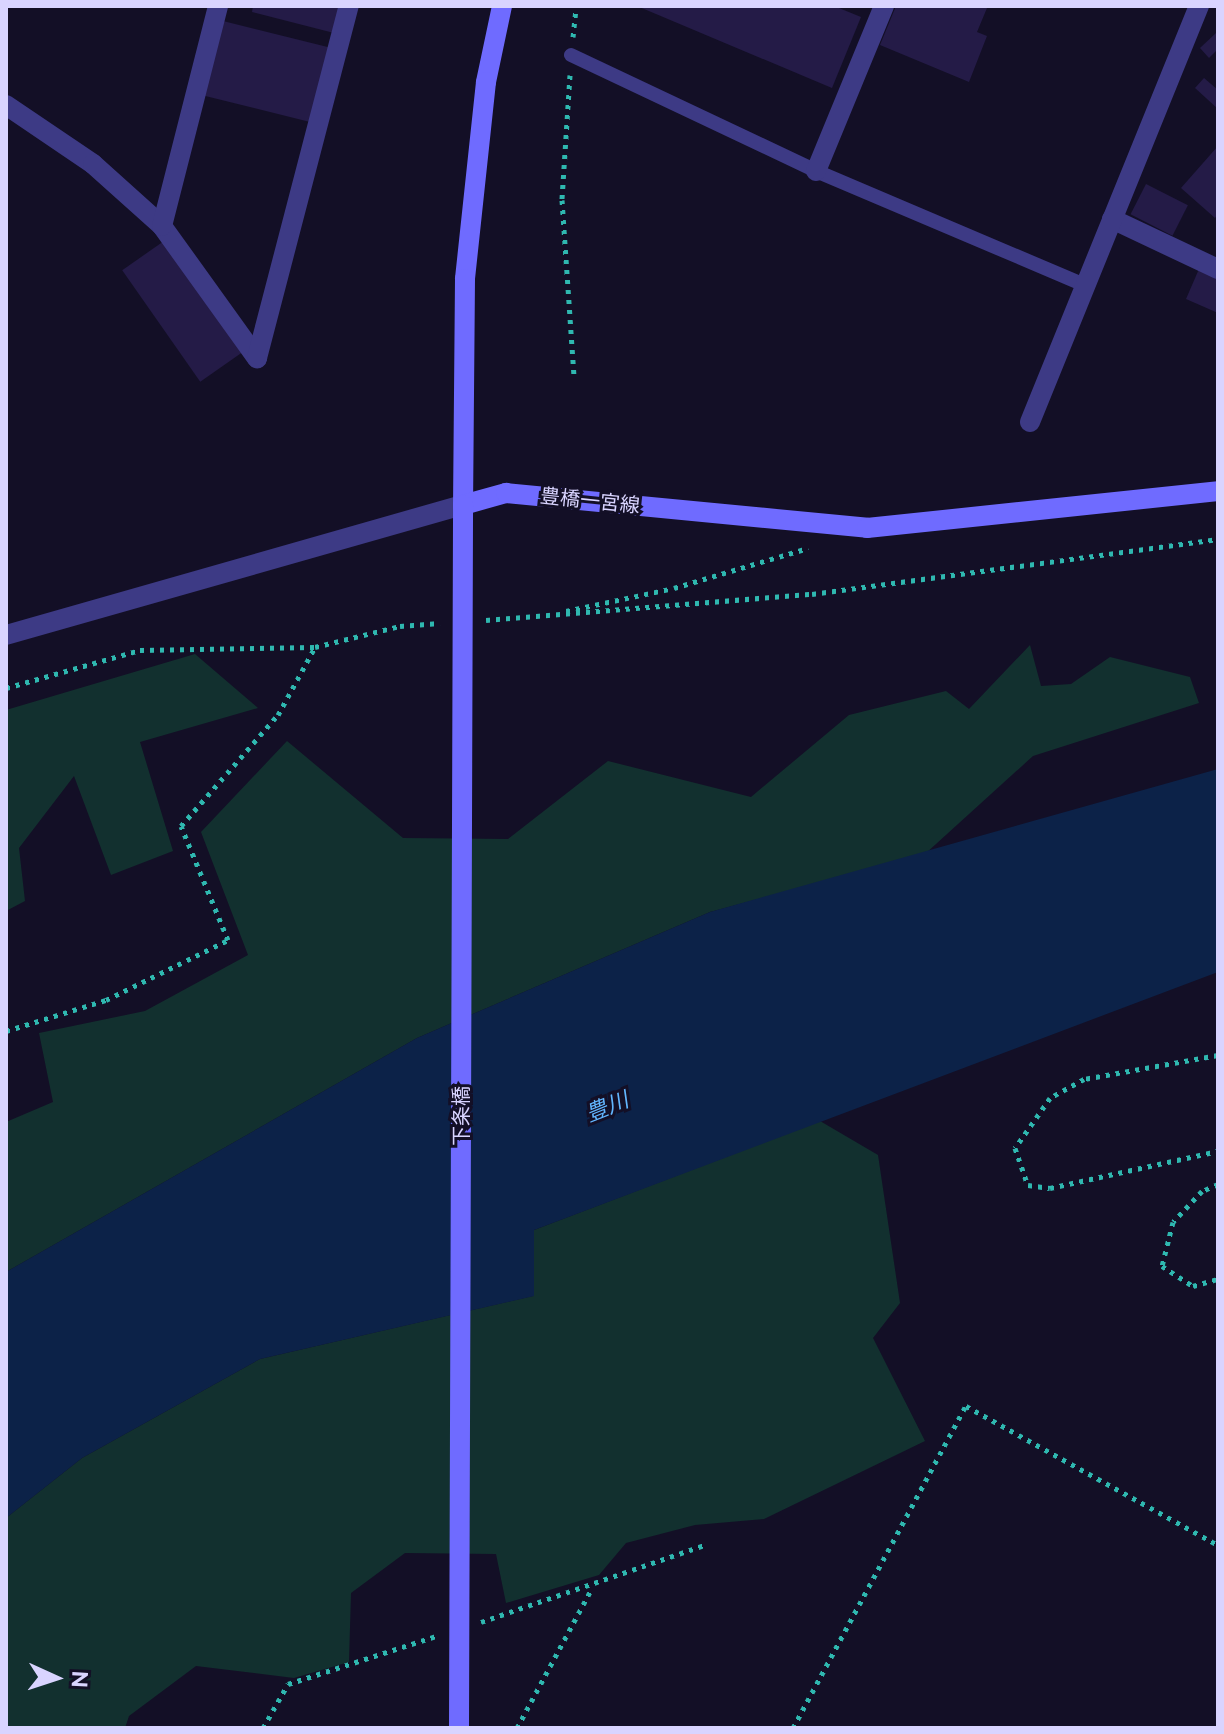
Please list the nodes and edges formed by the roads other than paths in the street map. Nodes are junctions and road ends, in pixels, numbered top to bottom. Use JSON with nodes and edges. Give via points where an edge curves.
{"nodes":[{"id":1,"x":218,"y":6,"type":"edge"},
{"id":2,"x":349,"y":6,"type":"edge"},
{"id":3,"x":502,"y":6,"type":"edge"},
{"id":4,"x":884,"y":6,"type":"edge"},
{"id":5,"x":1199,"y":6,"type":"edge"},
{"id":6,"x":571,"y":55,"type":"road end"},
{"id":7,"x":6,"y":105,"type":"edge"},
{"id":8,"x":816,"y":171,"type":"junction"},
{"id":9,"x":1112,"y":219,"type":"junction"},
{"id":10,"x":162,"y":226,"type":"junction"},
{"id":11,"x":1218,"y":269,"type":"edge"},
{"id":12,"x":1084,"y":285,"type":"junction"},
{"id":13,"x":1030,"y":422,"type":"dead end"},
{"id":14,"x":1218,"y":491,"type":"edge"},
{"id":15,"x":463,"y":505,"type":"junction"},
{"id":16,"x":6,"y":635,"type":"edge"},
{"id":17,"x":459,"y":1728,"type":"edge"}],
"edges":[{"from":1,"to":10,"type":"street"},
{"from":2,"to":10,"type":"street","via":[[257,358]]},
{"from":3,"to":15,"type":"main road","via":[[486,82],[465,279]]},
{"from":4,"to":8,"type":"street"},
{"from":5,"to":9,"type":"street"},
{"from":6,"to":8,"type":"lane"},
{"from":7,"to":10,"type":"street","via":[[93,164]]},
{"from":8,"to":12,"type":"lane"},
{"from":9,"to":11,"type":"street"},
{"from":9,"to":12,"type":"street"},
{"from":12,"to":13,"type":"street"},
{"from":14,"to":15,"type":"main road","name":"豊橋一宮線","via":[[867,528],[506,493]]},
{"from":15,"to":16,"type":"street"},
{"from":15,"to":17,"type":"main road","name":"下条橋","bridge":true}]}
